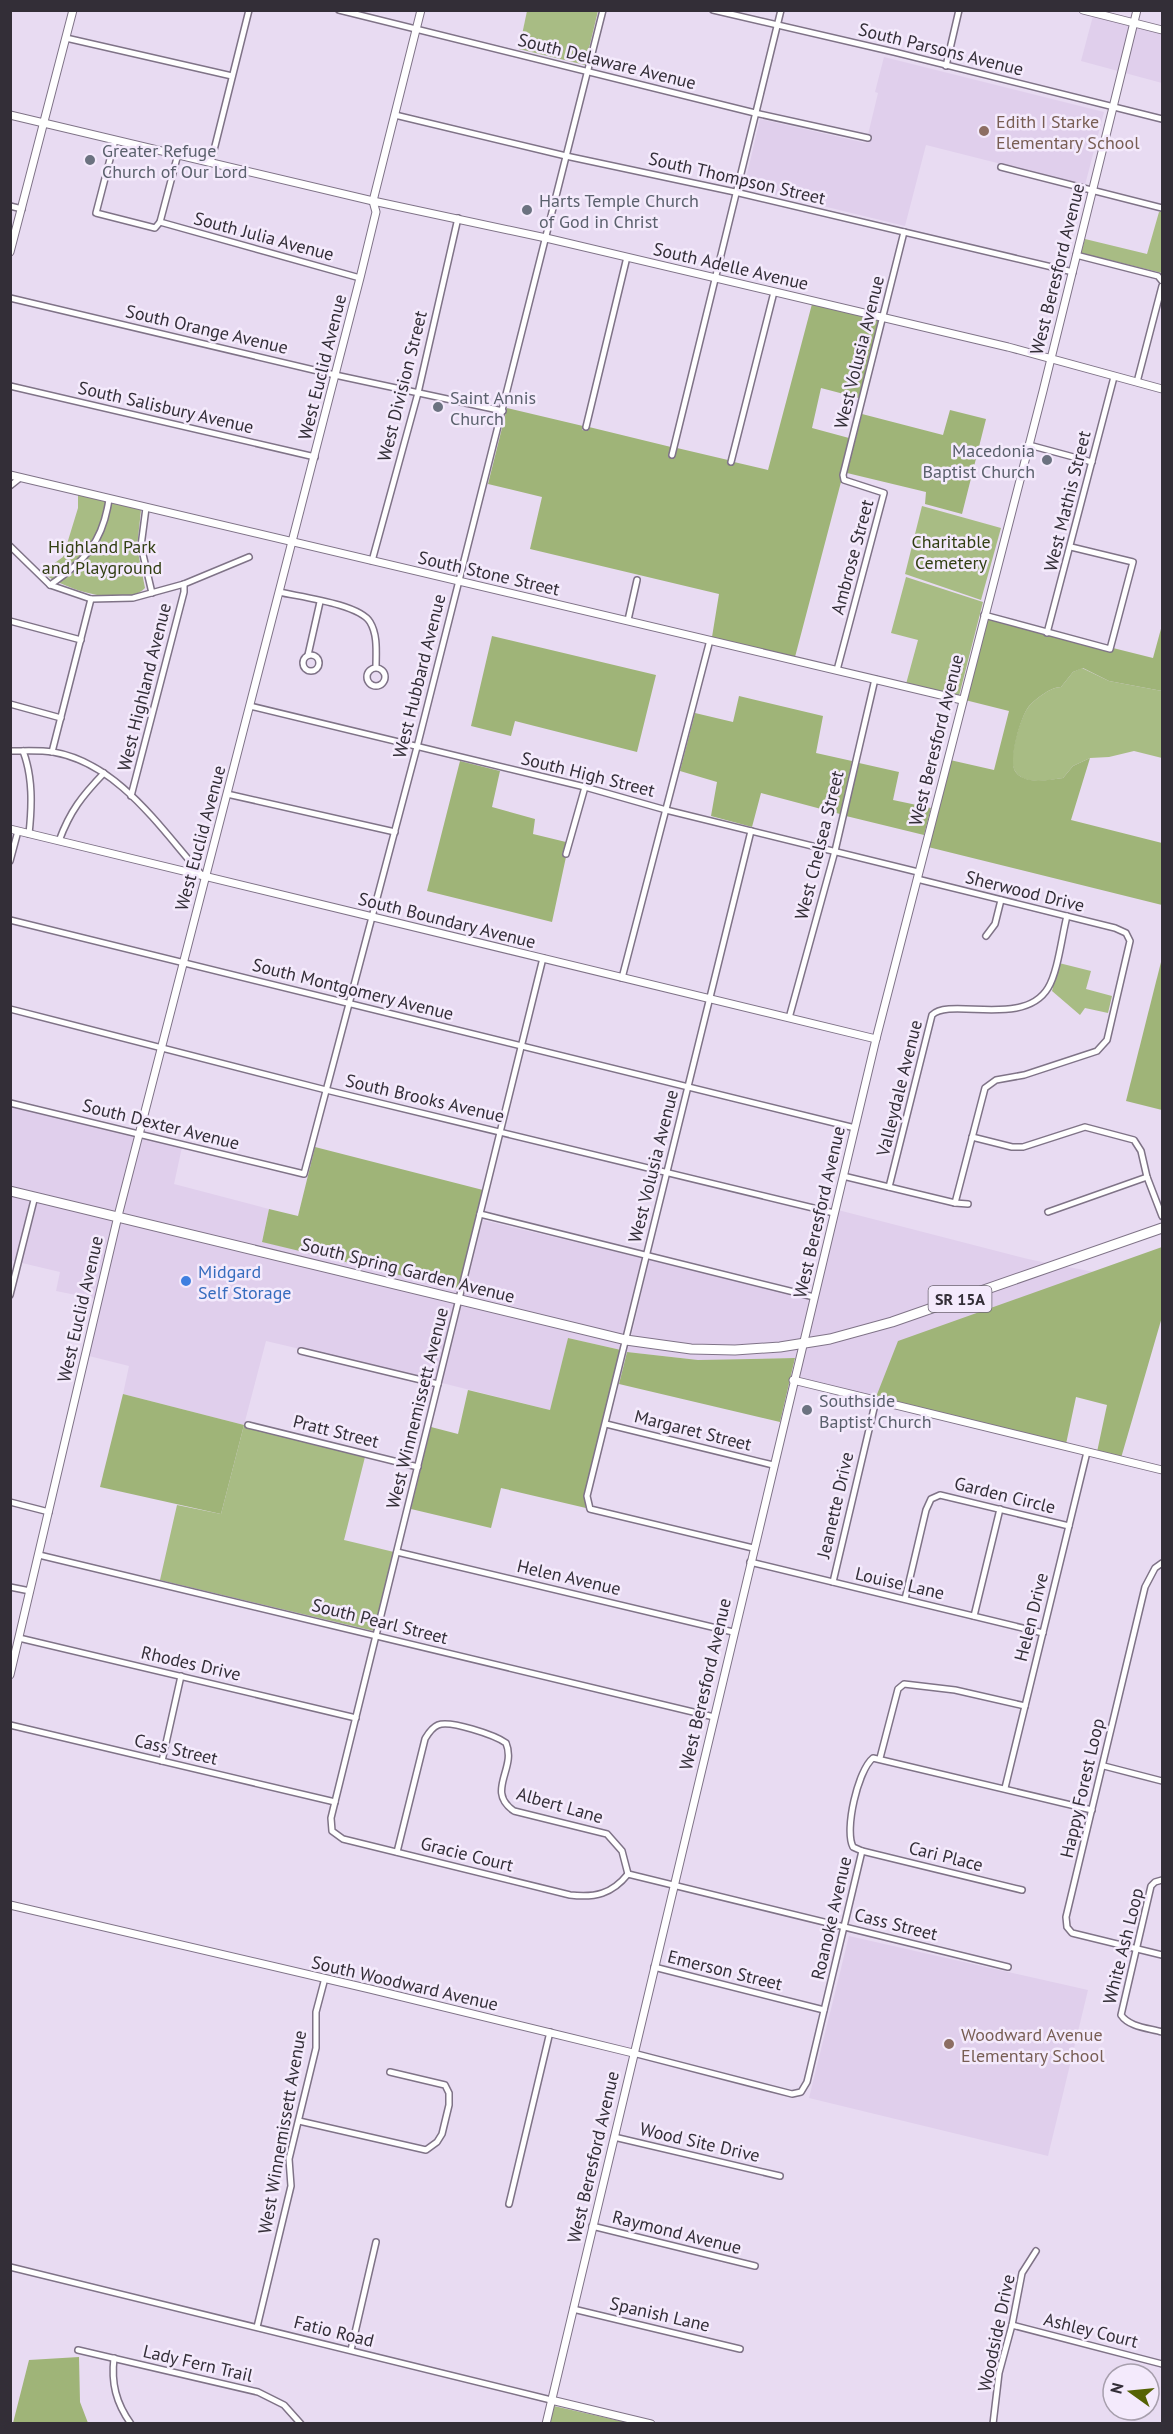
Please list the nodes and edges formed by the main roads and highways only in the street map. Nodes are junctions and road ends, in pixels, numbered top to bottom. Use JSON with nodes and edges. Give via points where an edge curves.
{"nodes":[{"id":1,"x":10,"y":1191,"type":"edge"},
{"id":2,"x":1162,"y":1228,"type":"edge"}],
"edges":[{"from":1,"to":2,"type":"highway","name":"South Spring Garden Avenue","number":"SR 15A","via":[[626,1340],[713,1350],[803,1344],[892,1322]]}]}
